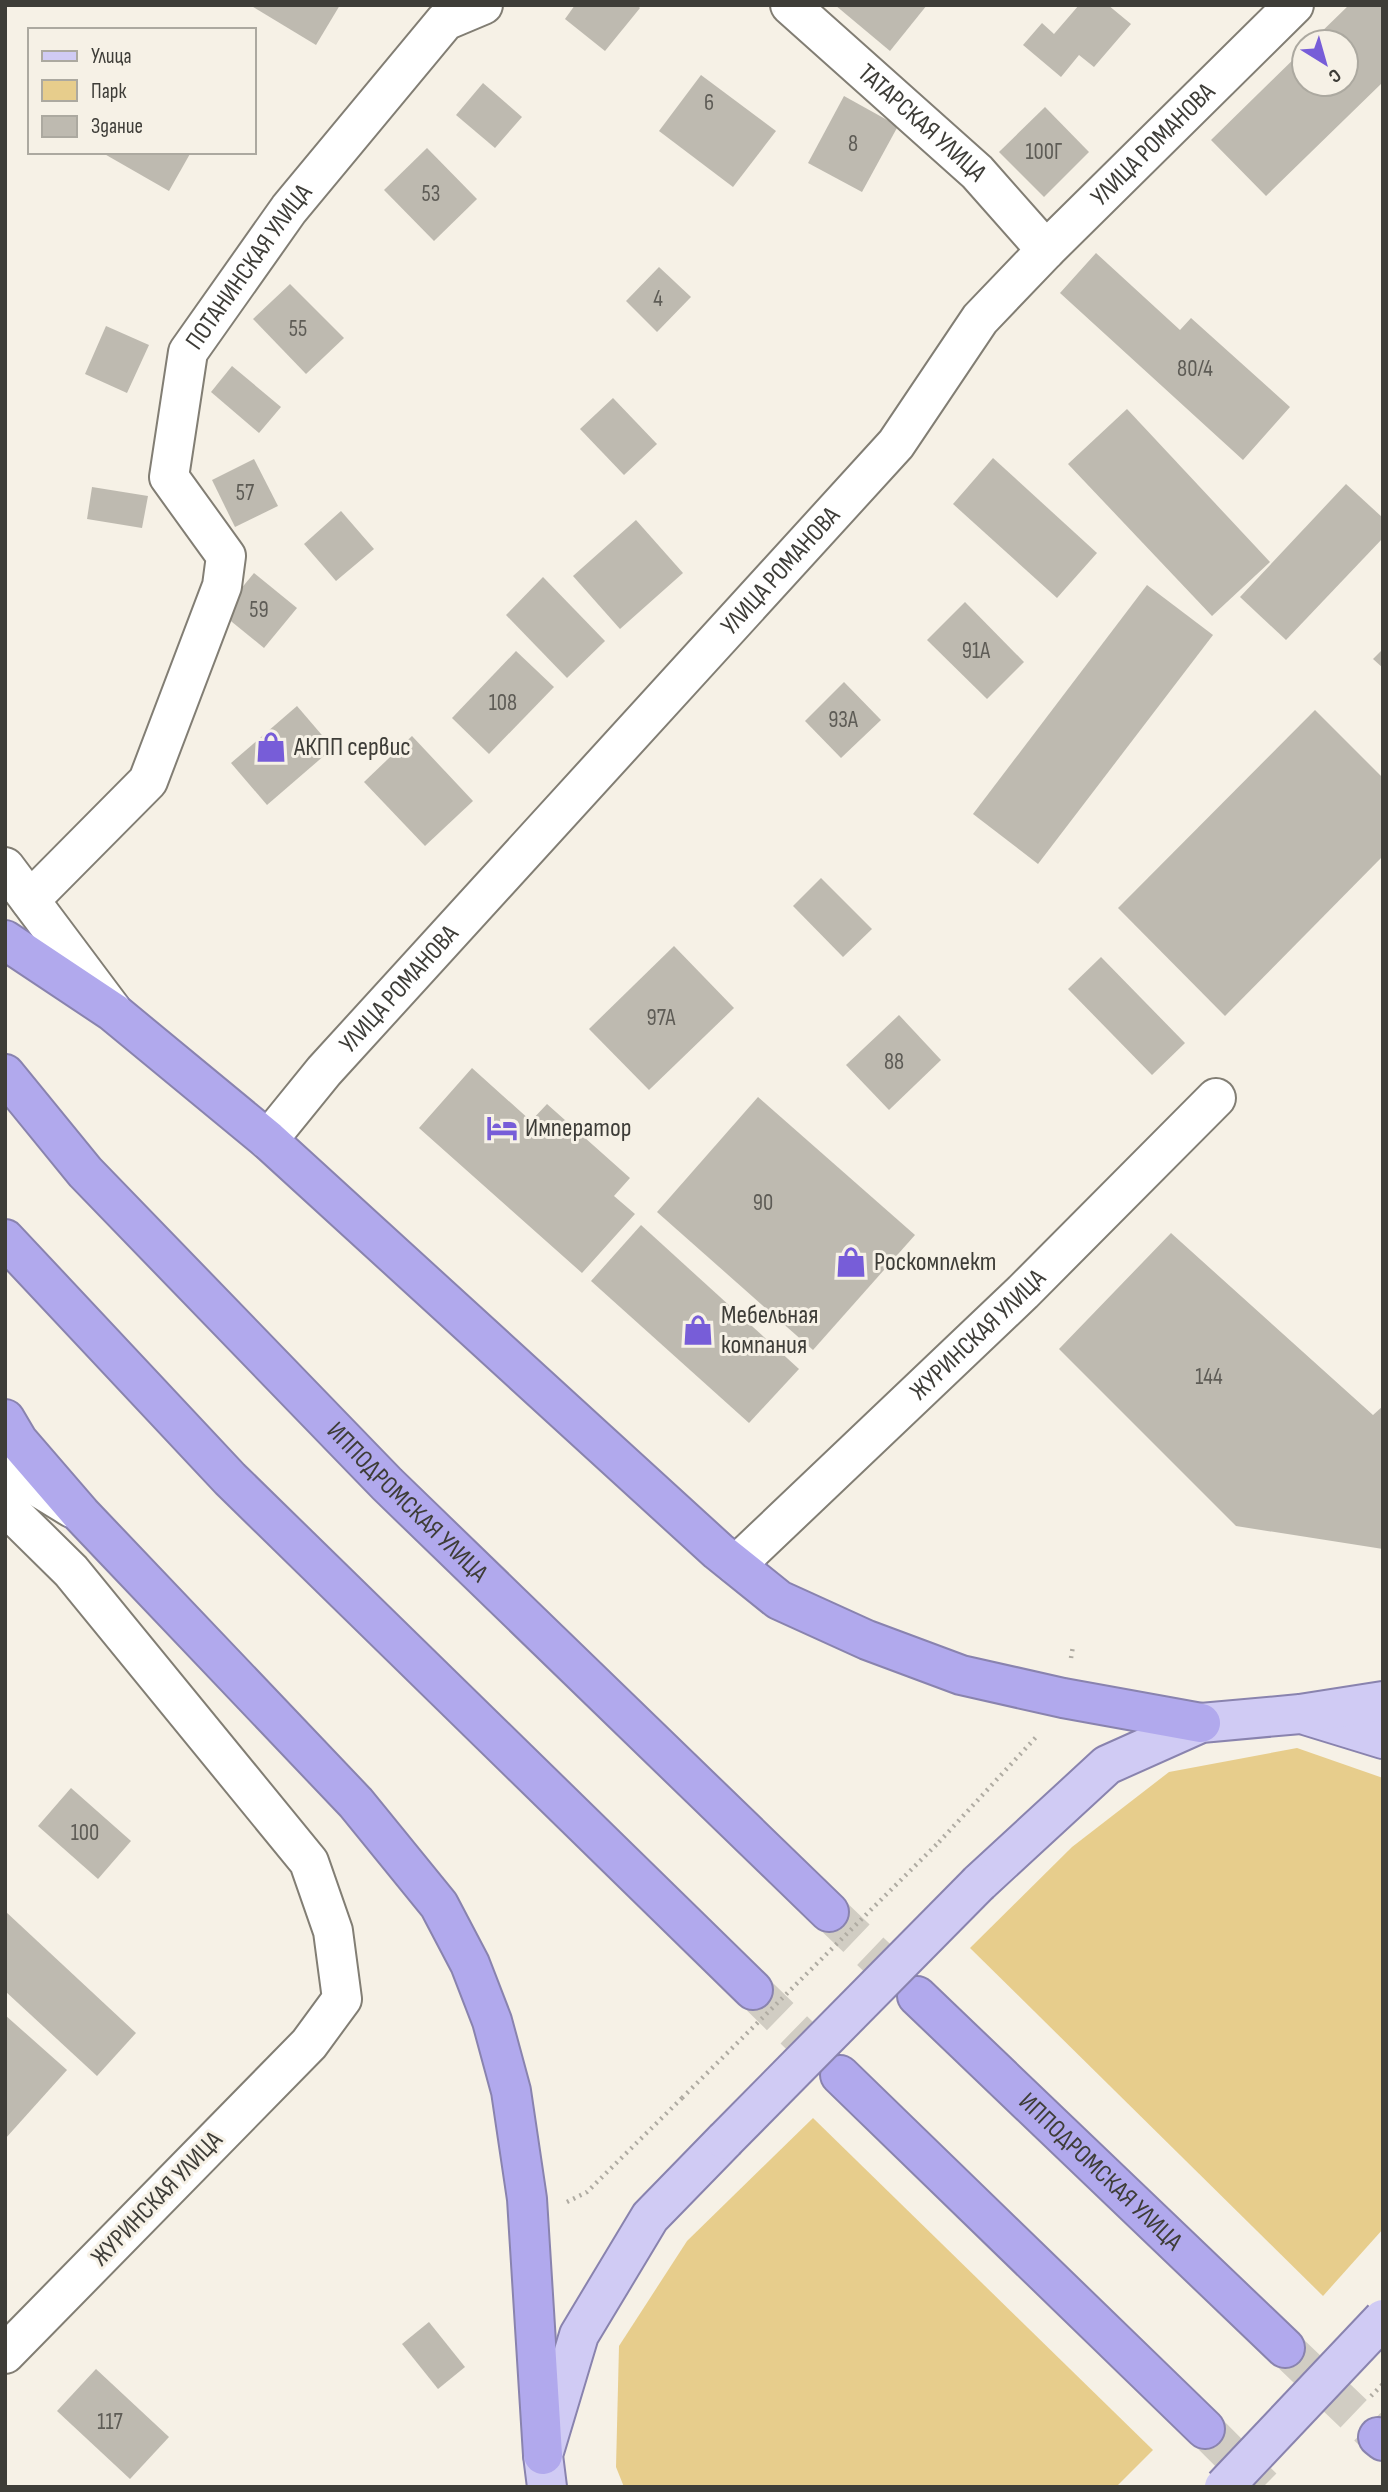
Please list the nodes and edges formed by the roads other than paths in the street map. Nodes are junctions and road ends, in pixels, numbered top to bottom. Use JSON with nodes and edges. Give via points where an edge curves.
{"nodes":[{"id":1,"x":483,"y":5,"type":"edge"},
{"id":2,"x":790,"y":5,"type":"edge"},
{"id":3,"x":1294,"y":5,"type":"edge"},
{"id":4,"x":438,"y":13,"type":"edge"},
{"id":5,"x":1046,"y":250,"type":"junction"},
{"id":6,"x":5,"y":867,"type":"edge"},
{"id":7,"x":30,"y":900,"type":"junction"},
{"id":8,"x":5,"y":940,"type":"edge"},
{"id":9,"x":113,"y":1012,"type":"junction"},
{"id":10,"x":5,"y":1074,"type":"edge"},
{"id":11,"x":1216,"y":1098,"type":"dead end"},
{"id":12,"x":268,"y":1140,"type":"junction"},
{"id":13,"x":5,"y":1239,"type":"edge"},
{"id":14,"x":5,"y":1419,"type":"edge"},
{"id":15,"x":5,"y":1468,"type":"edge"},
{"id":16,"x":5,"y":1506,"type":"edge"},
{"id":17,"x":81,"y":1514,"type":"junction"},
{"id":18,"x":736,"y":1565,"type":"junction"},
{"id":19,"x":1383,"y":1700,"type":"edge"},
{"id":20,"x":1300,"y":1713,"type":"junction"},
{"id":21,"x":1201,"y":1723,"type":"junction"},
{"id":22,"x":1383,"y":1739,"type":"edge"},
{"id":23,"x":829,"y":1912,"type":"tunnel mouth"},
{"id":24,"x":753,"y":1990,"type":"tunnel mouth"},
{"id":25,"x":917,"y":1996,"type":"tunnel mouth"},
{"id":26,"x":841,"y":2075,"type":"tunnel mouth"},
{"id":27,"x":1383,"y":2319,"type":"edge"},
{"id":28,"x":1285,"y":2348,"type":"tunnel mouth"},
{"id":29,"x":5,"y":2354,"type":"edge"},
{"id":30,"x":1205,"y":2429,"type":"tunnel mouth"},
{"id":31,"x":545,"y":2471,"type":"edge"},
{"id":32,"x":1224,"y":2487,"type":"edge"}],
"edges":[{"from":1,"to":4,"type":"street"},
{"from":2,"to":5,"type":"street","name":"ТАТАРСКАЯ УЛИЦА","via":[[977,172]]},
{"from":3,"to":5,"type":"street","name":"УЛИЦА РОМАНОВА"},
{"from":4,"to":7,"type":"street","name":"ПОТАНИНСКАЯ УЛИЦА","via":[[289,209],[188,352],[169,477],[226,556],[222,586],[148,781]]},
{"from":5,"to":12,"type":"street","name":"УЛИЦА РОМАНОВА","via":[[980,319],[896,444],[324,1071]]},
{"from":6,"to":7,"type":"street"},
{"from":7,"to":9,"type":"street"},
{"from":8,"to":9,"type":"highway"},
{"from":9,"to":12,"type":"highway"},
{"from":10,"to":23,"type":"highway","name":"ИППОДРОМСКАЯ УЛИЦА","via":[[85,1172],[387,1485]]},
{"from":11,"to":18,"type":"street","name":"ЖУРИНСКАЯ УЛИЦА","via":[[1023,1292]]},
{"from":12,"to":18,"type":"highway"},
{"from":13,"to":24,"type":"highway","via":[[230,1479]]},
{"from":14,"to":17,"type":"highway"},
{"from":15,"to":17,"type":"street"},
{"from":16,"to":29,"type":"street","name":"ЖУРИНСКАЯ УЛИЦА","via":[[71,1571],[309,1861],[333,1931],[342,1999],[309,2044]]},
{"from":17,"to":31,"type":"highway","via":[[356,1803],[439,1905],[470,1964],[511,2091],[527,2199]]},
{"from":18,"to":21,"type":"highway","via":[[779,1600],[961,1675]]},
{"from":19,"to":20,"type":"main road"},
{"from":20,"to":21,"type":"main road"},
{"from":20,"to":22,"type":"main road"},
{"from":21,"to":31,"type":"main road","bridge":true,"via":[[1107,1765],[979,1883],[650,2217],[579,2335]]},
{"from":25,"to":28,"type":"highway","name":"ИППОДРОМСКАЯ УЛИЦА"},
{"from":26,"to":30,"type":"highway"},
{"from":27,"to":32,"type":"main road","bridge":true}]}
